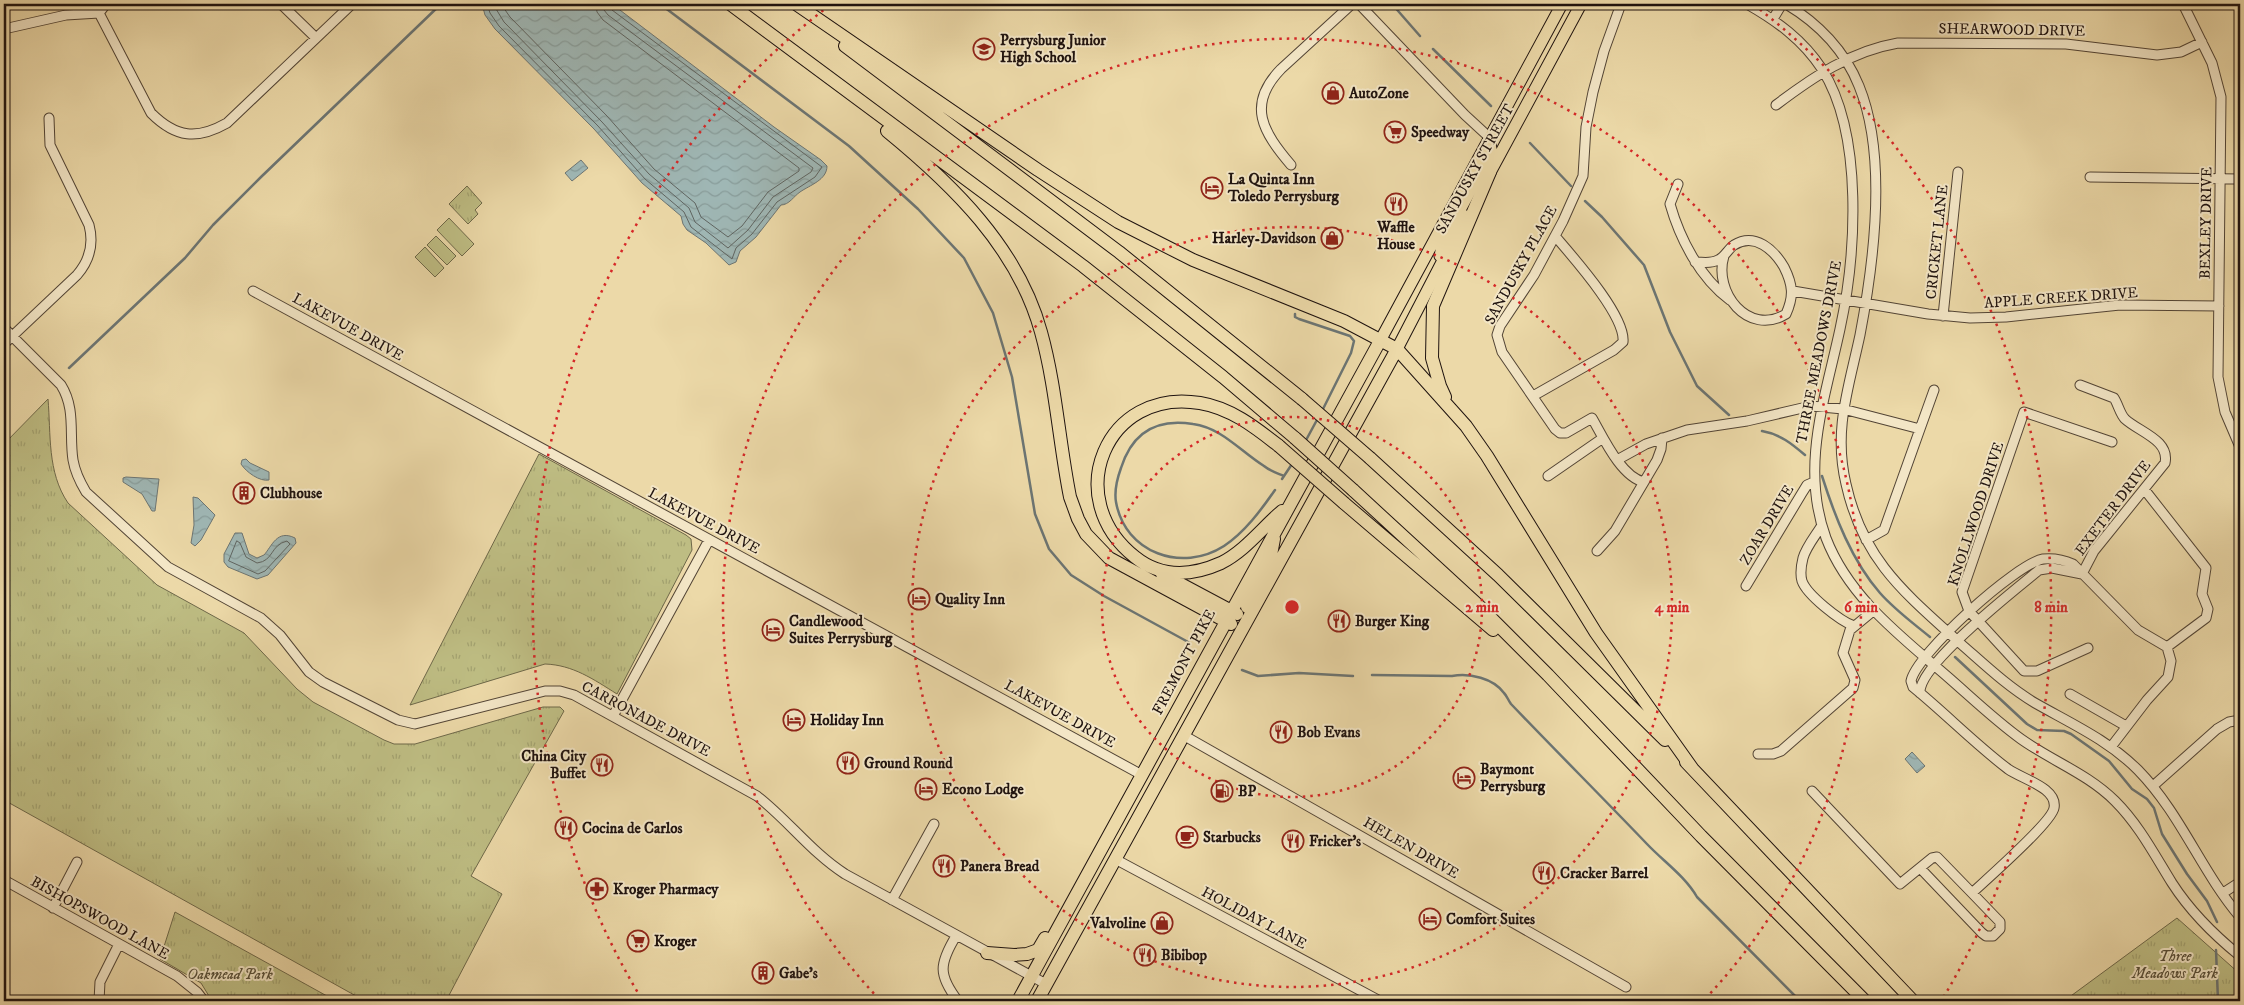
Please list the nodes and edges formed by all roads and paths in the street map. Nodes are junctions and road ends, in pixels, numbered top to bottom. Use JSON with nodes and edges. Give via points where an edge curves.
{"nodes":[{"id":1,"x":106,"y":4,"type":"edge"},
{"id":2,"x":281,"y":4,"type":"edge"},
{"id":3,"x":352,"y":4,"type":"edge"},
{"id":4,"x":730,"y":4,"type":"edge"},
{"id":5,"x":789,"y":4,"type":"edge"},
{"id":6,"x":796,"y":4,"type":"edge"},
{"id":7,"x":1352,"y":4,"type":"edge"},
{"id":8,"x":1359,"y":4,"type":"edge"},
{"id":9,"x":1562,"y":4,"type":"edge"},
{"id":10,"x":1581,"y":4,"type":"edge"},
{"id":11,"x":1622,"y":4,"type":"edge"},
{"id":12,"x":1747,"y":4,"type":"edge"},
{"id":13,"x":1782,"y":4,"type":"edge"},
{"id":14,"x":1786,"y":4,"type":"edge"},
{"id":15,"x":2183,"y":4,"type":"edge"},
{"id":16,"x":98,"y":13,"type":"junction"},
{"id":17,"x":1772,"y":19,"type":"junction"},
{"id":18,"x":4,"y":29,"type":"edge"},
{"id":19,"x":316,"y":38,"type":"junction"},
{"id":20,"x":2202,"y":42,"type":"junction"},
{"id":21,"x":1845,"y":60,"type":"junction"},
{"id":22,"x":1823,"y":71,"type":"junction"},
{"id":23,"x":864,"y":104,"type":"junction"},
{"id":24,"x":1776,"y":105,"type":"dead end"},
{"id":25,"x":49,"y":118,"type":"dead end"},
{"id":26,"x":1490,"y":138,"type":"junction"},
{"id":27,"x":1291,"y":165,"type":"dead end"},
{"id":28,"x":1490,"y":172,"type":"junction"},
{"id":29,"x":1958,"y":172,"type":"dead end"},
{"id":30,"x":2090,"y":177,"type":"dead end"},
{"id":31,"x":2220,"y":179,"type":"junction"},
{"id":32,"x":2240,"y":179,"type":"edge"},
{"id":33,"x":1678,"y":184,"type":"dead end"},
{"id":34,"x":1555,"y":236,"type":"junction"},
{"id":35,"x":1724,"y":256,"type":"junction"},
{"id":36,"x":1695,"y":262,"type":"junction"},
{"id":37,"x":1438,"y":267,"type":"junction"},
{"id":38,"x":253,"y":291,"type":"dead end"},
{"id":39,"x":1793,"y":291,"type":"junction"},
{"id":40,"x":1846,"y":299,"type":"junction"},
{"id":41,"x":1732,"y":301,"type":"junction"},
{"id":42,"x":1866,"y":303,"type":"junction"},
{"id":43,"x":2219,"y":306,"type":"junction"},
{"id":44,"x":1943,"y":316,"type":"junction"},
{"id":45,"x":4,"y":328,"type":"edge"},
{"id":46,"x":11,"y":336,"type":"junction"},
{"id":47,"x":1381,"y":339,"type":"junction"},
{"id":48,"x":4,"y":344,"type":"edge"},
{"id":49,"x":1396,"y":349,"type":"junction"},
{"id":50,"x":2080,"y":385,"type":"dead end"},
{"id":51,"x":1934,"y":390,"type":"dead end"},
{"id":52,"x":1533,"y":396,"type":"junction"},
{"id":53,"x":1822,"y":407,"type":"junction"},
{"id":54,"x":1451,"y":408,"type":"junction"},
{"id":55,"x":1843,"y":409,"type":"junction"},
{"id":56,"x":1920,"y":429,"type":"junction"},
{"id":57,"x":1603,"y":438,"type":"junction"},
{"id":58,"x":1662,"y":438,"type":"junction"},
{"id":59,"x":2112,"y":442,"type":"dead end"},
{"id":60,"x":2240,"y":448,"type":"edge"},
{"id":61,"x":1617,"y":460,"type":"junction"},
{"id":62,"x":1548,"y":476,"type":"dead end"},
{"id":63,"x":1644,"y":482,"type":"junction"},
{"id":64,"x":1814,"y":482,"type":"junction"},
{"id":65,"x":2144,"y":489,"type":"junction"},
{"id":66,"x":1288,"y":507,"type":"junction"},
{"id":67,"x":1822,"y":525,"type":"junction"},
{"id":68,"x":1277,"y":526,"type":"junction"},
{"id":69,"x":709,"y":540,"type":"junction"},
{"id":70,"x":1866,"y":540,"type":"junction"},
{"id":71,"x":1596,"y":551,"type":"dead end"},
{"id":72,"x":1155,"y":570,"type":"junction"},
{"id":73,"x":2082,"y":574,"type":"junction"},
{"id":74,"x":1746,"y":586,"type":"dead end"},
{"id":75,"x":1873,"y":611,"type":"junction"},
{"id":76,"x":1969,"y":611,"type":"junction"},
{"id":77,"x":1228,"y":616,"type":"junction"},
{"id":78,"x":1978,"y":620,"type":"junction"},
{"id":79,"x":1243,"y":624,"type":"junction"},
{"id":80,"x":1854,"y":626,"type":"junction"},
{"id":81,"x":1949,"y":632,"type":"junction"},
{"id":82,"x":1956,"y":639,"type":"junction"},
{"id":83,"x":2167,"y":647,"type":"junction"},
{"id":84,"x":2088,"y":648,"type":"dead end"},
{"id":85,"x":1925,"y":658,"type":"junction"},
{"id":86,"x":1935,"y":666,"type":"junction"},
{"id":87,"x":1548,"y":675,"type":"junction"},
{"id":88,"x":1920,"y":693,"type":"junction"},
{"id":89,"x":2070,"y":694,"type":"dead end"},
{"id":90,"x":613,"y":716,"type":"junction"},
{"id":91,"x":2240,"y":720,"type":"edge"},
{"id":92,"x":2126,"y":726,"type":"junction"},
{"id":93,"x":1183,"y":735,"type":"junction"},
{"id":94,"x":2111,"y":746,"type":"junction"},
{"id":95,"x":1758,"y":754,"type":"dead end"},
{"id":96,"x":1692,"y":768,"type":"junction"},
{"id":97,"x":1142,"y":775,"type":"junction"},
{"id":98,"x":2153,"y":786,"type":"junction"},
{"id":99,"x":1812,"y":791,"type":"dead end"},
{"id":100,"x":934,"y":824,"type":"dead end"},
{"id":101,"x":1115,"y":859,"type":"junction"},
{"id":102,"x":78,"y":862,"type":"dead end"},
{"id":103,"x":1920,"y":868,"type":"junction"},
{"id":104,"x":4,"y":880,"type":"edge"},
{"id":105,"x":2240,"y":882,"type":"edge"},
{"id":106,"x":1972,"y":893,"type":"junction"},
{"id":107,"x":2223,"y":893,"type":"junction"},
{"id":108,"x":1076,"y":897,"type":"junction"},
{"id":109,"x":892,"y":900,"type":"junction"},
{"id":110,"x":53,"y":908,"type":"junction"},
{"id":111,"x":2240,"y":917,"type":"edge"},
{"id":112,"x":956,"y":936,"type":"junction"},
{"id":113,"x":119,"y":944,"type":"junction"},
{"id":114,"x":987,"y":952,"type":"junction"},
{"id":115,"x":2240,"y":956,"type":"edge"},
{"id":116,"x":1031,"y":977,"type":"junction"},
{"id":117,"x":1046,"y":984,"type":"junction"},
{"id":118,"x":1626,"y":987,"type":"dead end"},
{"id":119,"x":99,"y":1001,"type":"edge"},
{"id":120,"x":204,"y":1001,"type":"edge"},
{"id":121,"x":958,"y":1001,"type":"edge"},
{"id":122,"x":1018,"y":1001,"type":"edge"},
{"id":123,"x":1036,"y":1001,"type":"edge"},
{"id":124,"x":1380,"y":1001,"type":"edge"},
{"id":125,"x":1865,"y":1001,"type":"edge"},
{"id":126,"x":1913,"y":1001,"type":"edge"}],
"edges":[{"from":1,"to":16,"type":"street"},
{"from":2,"to":19,"type":"street"},
{"from":3,"to":19,"type":"street"},
{"from":4,"to":23,"type":"highway"},
{"from":5,"to":96,"type":"highway","bridge":true,"via":[[1119,252],[1302,399],[1498,575]]},
{"from":6,"to":47,"type":"highway","via":[[1118,222],[1193,260]]},
{"from":7,"to":27,"type":"street","via":[[1281,69],[1263,94],[1261,110],[1266,128]]},
{"from":8,"to":26,"type":"street","via":[[1464,115]]},
{"from":9,"to":26,"type":"main road","name":"SANDUSKY STREET"},
{"from":10,"to":28,"type":"main road","name":"SANDUSKY STREET"},
{"from":11,"to":34,"type":"street","name":"SANDUSKY PLACE","via":[[1591,98],[1583,176]]},
{"from":12,"to":17,"type":"street","name":"THREE MEADOWS DRIVE"},
{"from":13,"to":17,"type":"street"},
{"from":14,"to":21,"type":"street","via":[[1825,34]]},
{"from":15,"to":20,"type":"street","name":"BEXLEY DRIVE"},
{"from":16,"to":18,"type":"street","via":[[66,14]]},
{"from":16,"to":19,"type":"street","via":[[151,113],[175,132],[211,132],[227,123]]},
{"from":17,"to":22,"type":"street","name":"THREE MEADOWS DRIVE","via":[[1800,41]]},
{"from":20,"to":21,"type":"street","name":"SHEARWOOD DRIVE","via":[[2181,52],[2157,54],[2066,44],[1912,42],[1879,46]]},
{"from":20,"to":31,"type":"street","name":"BEXLEY DRIVE","via":[[2218,79],[2221,97]]},
{"from":21,"to":22,"type":"street","name":"SHEARWOOD DRIVE"},
{"from":21,"to":42,"type":"street","via":[[1865,102],[1873,145],[1875,220]]},
{"from":22,"to":24,"type":"street","name":"SHEARWOOD DRIVE"},
{"from":22,"to":40,"type":"street","name":"THREE MEADOWS DRIVE","via":[[1843,123],[1852,182],[1852,242]]},
{"from":23,"to":77,"type":"highway","via":[[884,129],[911,151],[984,224],[1026,288],[1047,356],[1070,496],[1086,534],[1109,558]]},
{"from":23,"to":87,"type":"highway","bridge":true,"via":[[1083,266],[1222,377],[1353,490],[1479,606]]},
{"from":25,"to":46,"type":"street","via":[[50,145],[89,226],[90,253],[77,275]]},
{"from":26,"to":37,"type":"main road","via":[[1487,160],[1443,241]]},
{"from":26,"to":47,"type":"main road","name":"SANDUSKY STREET"},
{"from":28,"to":37,"type":"main road","name":"SANDUSKY STREET"},
{"from":28,"to":54,"type":"highway","via":[[1433,306],[1432,358]]},
{"from":29,"to":44,"type":"street","name":"CRICKET LANE"},
{"from":30,"to":31,"type":"street"},
{"from":31,"to":32,"type":"street"},
{"from":31,"to":43,"type":"street","name":"BEXLEY DRIVE"},
{"from":33,"to":36,"type":"street","via":[[1670,204]]},
{"from":34,"to":52,"type":"street","name":"SANDUSKY PLACE","via":[[1497,335],[1502,352]]},
{"from":34,"to":52,"type":"street","via":[[1610,306],[1624,338],[1614,350]]},
{"from":35,"to":36,"type":"street","via":[[1710,263]]},
{"from":35,"to":39,"type":"street","via":[[1735,244],[1758,241],[1780,260]]},
{"from":35,"to":41,"type":"street","via":[[1724,278]]},
{"from":36,"to":41,"type":"street","via":[[1714,286]]},
{"from":37,"to":49,"type":"main road","name":"SANDUSKY STREET"},
{"from":38,"to":69,"type":"street","name":"LAKEVUE DRIVE"},
{"from":39,"to":40,"type":"street","name":"APPLE CREEK DRIVE"},
{"from":39,"to":41,"type":"street","via":[[1786,314],[1762,322],[1746,315]]},
{"from":40,"to":42,"type":"street","name":"APPLE CREEK DRIVE"},
{"from":40,"to":53,"type":"street","name":"THREE MEADOWS DRIVE"},
{"from":42,"to":44,"type":"street","name":"APPLE CREEK DRIVE"},
{"from":42,"to":55,"type":"street"},
{"from":43,"to":44,"type":"street","name":"APPLE CREEK DRIVE","via":[[2120,305],[2006,317]]},
{"from":43,"to":60,"type":"street","name":"BEXLEY DRIVE","via":[[2218,377],[2225,412]]},
{"from":45,"to":46,"type":"street","name":"CARRONADE DRIVE"},
{"from":46,"to":48,"type":"street"},
{"from":46,"to":90,"type":"street","name":"CARRONADE DRIVE","via":[[66,393],[71,414],[73,460],[86,492],[168,567],[261,618],[280,635],[309,672],[323,682],[398,720],[415,724],[545,691],[574,695]]},
{"from":47,"to":49,"type":"highway"},
{"from":47,"to":66,"type":"highway","name":"FREMONT PIKE"},
{"from":49,"to":54,"type":"highway"},
{"from":49,"to":79,"type":"highway"},
{"from":50,"to":65,"type":"street","name":"EXETER DRIVE","via":[[2114,398],[2123,418],[2165,450],[2165,463]]},
{"from":51,"to":56,"type":"street"},
{"from":52,"to":57,"type":"street","name":"SANDUSKY PLACE","via":[[1560,433],[1566,433],[1592,418]]},
{"from":53,"to":55,"type":"street"},
{"from":53,"to":58,"type":"street","via":[[1805,407],[1747,421],[1687,430]]},
{"from":53,"to":64,"type":"street","name":"THREE MEADOWS DRIVE","via":[[1814,458]]},
{"from":54,"to":96,"type":"highway","via":[[1486,456],[1596,633]]},
{"from":55,"to":56,"type":"street"},
{"from":55,"to":70,"type":"street","via":[[1840,446],[1843,470],[1850,500]]},
{"from":56,"to":70,"type":"street","via":[[1884,530]]},
{"from":57,"to":61,"type":"street"},
{"from":57,"to":62,"type":"street"},
{"from":58,"to":61,"type":"street"},
{"from":58,"to":63,"type":"street","via":[[1660,453]]},
{"from":59,"to":76,"type":"street","name":"KNOLLWOOD DRIVE","via":[[2024,412],[1962,592]]},
{"from":61,"to":63,"type":"street","via":[[1630,475]]},
{"from":63,"to":71,"type":"street","via":[[1615,532]]},
{"from":64,"to":67,"type":"street","name":"THREE MEADOWS DRIVE"},
{"from":64,"to":74,"type":"street","name":"ZOAR DRIVE","via":[[1807,485]]},
{"from":65,"to":73,"type":"street","name":"EXETER DRIVE","via":[[2094,551]]},
{"from":65,"to":83,"type":"street","via":[[2206,568],[2202,594],[2208,609],[2206,618]]},
{"from":66,"to":68,"type":"highway","name":"FREMONT PIKE"},
{"from":66,"to":72,"type":"highway","via":[[1255,538],[1222,562],[1199,571]]},
{"from":67,"to":75,"type":"street","name":"THREE MEADOWS DRIVE","via":[[1841,568]]},
{"from":67,"to":80,"type":"street","via":[[1803,556],[1800,569],[1802,583],[1842,622]]},
{"from":68,"to":77,"type":"highway","name":"FREMONT PIKE"},
{"from":68,"to":79,"type":"highway","via":[[1271,555],[1247,602]]},
{"from":69,"to":90,"type":"street"},
{"from":69,"to":97,"type":"street","name":"LAKEVUE DRIVE"},
{"from":70,"to":81,"type":"street","via":[[1903,592]]},
{"from":72,"to":77,"type":"highway"},
{"from":72,"to":87,"type":"highway","bridge":true,"via":[[1125,550],[1102,516],[1097,480],[1102,457],[1116,433],[1138,414],[1155,406],[1178,402],[1202,403],[1240,418],[1279,446],[1451,596]]},
{"from":73,"to":76,"type":"street","via":[[2073,564],[2062,560],[2042,560],[2025,567]]},
{"from":73,"to":78,"type":"street","via":[[2052,568],[2039,570]]},
{"from":73,"to":83,"type":"street","via":[[2138,630]]},
{"from":75,"to":80,"type":"street"},
{"from":75,"to":85,"type":"street","name":"THREE MEADOWS DRIVE"},
{"from":76,"to":78,"type":"street"},
{"from":76,"to":81,"type":"street"},
{"from":77,"to":79,"type":"highway"},
{"from":77,"to":97,"type":"highway","name":"FREMONT PIKE"},
{"from":78,"to":82,"type":"street"},
{"from":78,"to":84,"type":"street","via":[[2024,671],[2037,671]]},
{"from":79,"to":93,"type":"highway"},
{"from":80,"to":95,"type":"street","via":[[1843,653],[1854,680],[1853,688],[1781,751]]},
{"from":81,"to":82,"type":"street"},
{"from":81,"to":85,"type":"street"},
{"from":82,"to":86,"type":"street"},
{"from":82,"to":94,"type":"street","via":[[2015,690]]},
{"from":83,"to":92,"type":"street","via":[[2171,661],[2168,677]]},
{"from":85,"to":86,"type":"street","name":"THREE MEADOWS DRIVE"},
{"from":85,"to":88,"type":"street","via":[[1911,680]]},
{"from":86,"to":88,"type":"street","via":[[1920,685]]},
{"from":86,"to":115,"type":"street","name":"THREE MEADOWS DRIVE","via":[[2021,739],[2083,776],[2112,798],[2141,833],[2187,904]]},
{"from":87,"to":125,"type":"highway","via":[[1701,836]]},
{"from":88,"to":106,"type":"street","via":[[2009,770],[2051,794],[2054,801],[2053,813]]},
{"from":89,"to":92,"type":"street"},
{"from":90,"to":109,"type":"street","name":"CARRONADE DRIVE","via":[[757,796],[830,865]]},
{"from":91,"to":98,"type":"street","via":[[2217,729]]},
{"from":92,"to":94,"type":"street"},
{"from":93,"to":101,"type":"highway"},
{"from":93,"to":118,"type":"street","name":"HELEN DRIVE"},
{"from":94,"to":98,"type":"street"},
{"from":96,"to":126,"type":"highway"},
{"from":97,"to":108,"type":"highway","name":"FREMONT PIKE"},
{"from":98,"to":107,"type":"street"},
{"from":99,"to":103,"type":"street","via":[[1900,884]]},
{"from":100,"to":109,"type":"street"},
{"from":101,"to":117,"type":"highway"},
{"from":101,"to":124,"type":"street","name":"HOLIDAY LANE"},
{"from":102,"to":110,"type":"street"},
{"from":103,"to":106,"type":"street","via":[[1937,857]]},
{"from":103,"to":106,"type":"street","via":[[1982,933],[1993,936],[2000,929],[2000,922]]},
{"from":104,"to":110,"type":"street","name":"BISHOPSWOOD LANE"},
{"from":105,"to":107,"type":"street"},
{"from":107,"to":111,"type":"street"},
{"from":108,"to":114,"type":"highway","via":[[1060,910],[1038,950],[1020,955]]},
{"from":108,"to":116,"type":"highway","name":"FREMONT PIKE"},
{"from":109,"to":112,"type":"street","name":"CARRONADE DRIVE"},
{"from":110,"to":113,"type":"street","name":"BISHOPSWOOD LANE"},
{"from":112,"to":114,"type":"street","name":"CARRONADE DRIVE"},
{"from":112,"to":121,"type":"street","via":[[942,969],[946,986]]},
{"from":113,"to":119,"type":"street","via":[[100,982]]},
{"from":113,"to":120,"type":"street","name":"BISHOPSWOOD LANE","via":[[188,983]]},
{"from":114,"to":116,"type":"street","name":"CARRONADE DRIVE"},
{"from":116,"to":117,"type":"street","name":"CARRONADE DRIVE"},
{"from":116,"to":122,"type":"highway","name":"FREMONT PIKE"},
{"from":117,"to":123,"type":"highway"}]}
